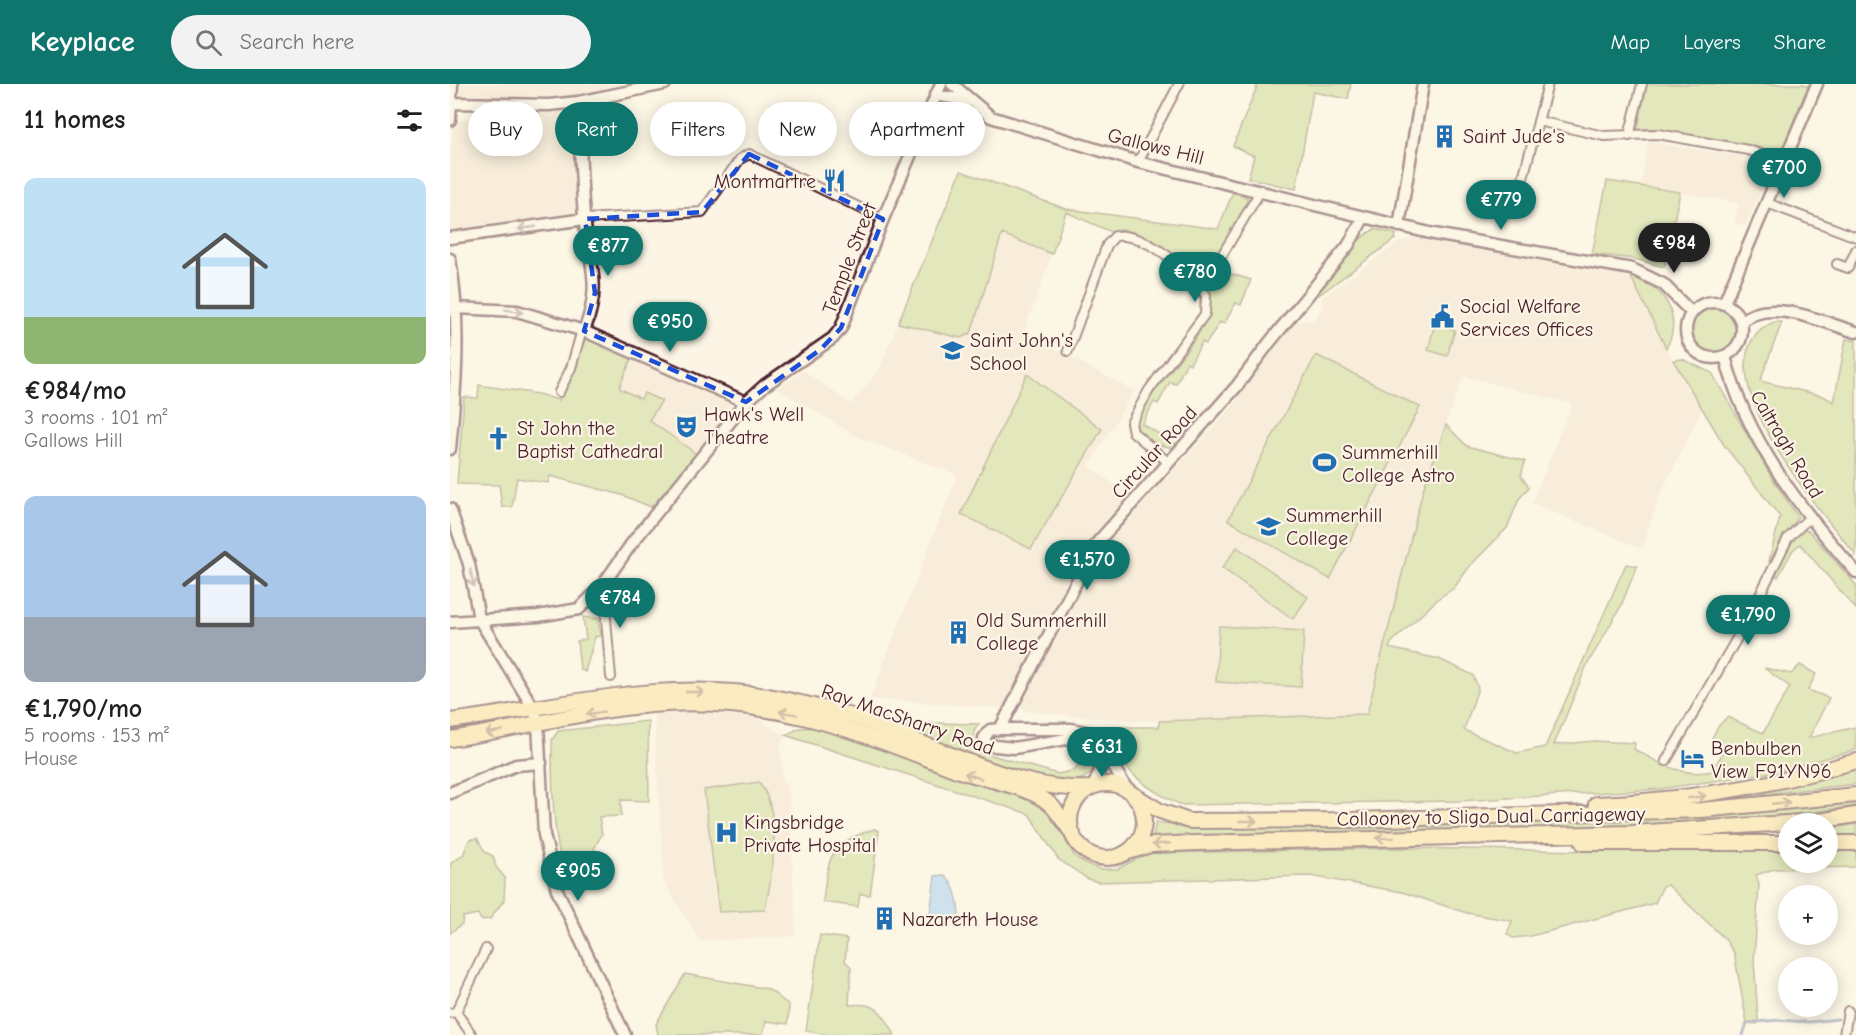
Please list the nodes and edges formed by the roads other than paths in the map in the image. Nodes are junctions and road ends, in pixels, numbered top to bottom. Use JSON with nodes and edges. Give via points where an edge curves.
{"nodes":[{"id":1,"x":452,"y":84,"type":"edge"},
{"id":2,"x":665,"y":84,"type":"edge"},
{"id":3,"x":941,"y":84,"type":"edge"},
{"id":4,"x":952,"y":84,"type":"edge"},
{"id":5,"x":1179,"y":84,"type":"edge"},
{"id":6,"x":1423,"y":84,"type":"edge"},
{"id":7,"x":1548,"y":84,"type":"edge"},
{"id":8,"x":1642,"y":84,"type":"edge"},
{"id":9,"x":1817,"y":84,"type":"edge"},
{"id":10,"x":935,"y":95,"type":"junction"},
{"id":11,"x":970,"y":101,"type":"junction"},
{"id":12,"x":578,"y":102,"type":"edge"},
{"id":13,"x":452,"y":103,"type":"junction"},
{"id":14,"x":555,"y":104,"type":"edge"},
{"id":15,"x":450,"y":120,"type":"edge"},
{"id":16,"x":1538,"y":121,"type":"junction"},
{"id":17,"x":1629,"y":136,"type":"junction"},
{"id":18,"x":581,"y":156,"type":"edge"},
{"id":19,"x":1138,"y":162,"type":"junction"},
{"id":20,"x":1785,"y":163,"type":"junction"},
{"id":21,"x":1261,"y":190,"type":"junction"},
{"id":22,"x":1519,"y":193,"type":"dead end"},
{"id":23,"x":1767,"y":203,"type":"junction"},
{"id":24,"x":1364,"y":217,"type":"junction"},
{"id":25,"x":585,"y":219,"type":"junction"},
{"id":26,"x":882,"y":219,"type":"junction"},
{"id":27,"x":1398,"y":226,"type":"junction"},
{"id":28,"x":1856,"y":237,"type":"edge"},
{"id":29,"x":450,"y":238,"type":"edge"},
{"id":30,"x":1856,"y":250,"type":"edge"},
{"id":31,"x":450,"y":259,"type":"edge"},
{"id":32,"x":1837,"y":264,"type":"dead end"},
{"id":33,"x":1216,"y":265,"type":"dead end"},
{"id":34,"x":1724,"y":303,"type":"junction"},
{"id":35,"x":456,"y":308,"type":"junction"},
{"id":36,"x":1691,"y":312,"type":"junction"},
{"id":37,"x":1741,"y":322,"type":"junction"},
{"id":38,"x":583,"y":330,"type":"junction"},
{"id":39,"x":1856,"y":332,"type":"edge"},
{"id":40,"x":1068,"y":351,"type":"dead end"},
{"id":41,"x":1725,"y":356,"type":"junction"},
{"id":42,"x":559,"y":392,"type":"dead end"},
{"id":43,"x":746,"y":402,"type":"junction"},
{"id":44,"x":450,"y":449,"type":"edge"},
{"id":45,"x":1169,"y":464,"type":"junction"},
{"id":46,"x":450,"y":509,"type":"edge"},
{"id":47,"x":1810,"y":517,"type":"junction"},
{"id":48,"x":1856,"y":572,"type":"edge"},
{"id":49,"x":596,"y":592,"type":"junction"},
{"id":50,"x":479,"y":619,"type":"junction"},
{"id":51,"x":450,"y":622,"type":"edge"},
{"id":52,"x":611,"y":677,"type":"dead end"},
{"id":53,"x":534,"y":709,"type":"junction"},
{"id":54,"x":450,"y":721,"type":"edge"},
{"id":55,"x":538,"y":723,"type":"junction"},
{"id":56,"x":1000,"y":729,"type":"junction"},
{"id":57,"x":1090,"y":735,"type":"junction"},
{"id":58,"x":450,"y":739,"type":"edge"},
{"id":59,"x":1106,"y":753,"type":"junction"},
{"id":60,"x":541,"y":760,"type":"junction"},
{"id":61,"x":1666,"y":761,"type":"dead end"},
{"id":62,"x":1856,"y":761,"type":"edge"},
{"id":63,"x":1092,"y":787,"type":"junction"},
{"id":64,"x":1130,"y":792,"type":"junction"},
{"id":65,"x":450,"y":793,"type":"edge"},
{"id":66,"x":1856,"y":795,"type":"edge"},
{"id":67,"x":1856,"y":815,"type":"edge"},
{"id":68,"x":1429,"y":817,"type":"junction"},
{"id":69,"x":1073,"y":834,"type":"junction"},
{"id":70,"x":1443,"y":837,"type":"junction"},
{"id":71,"x":1778,"y":843,"type":"edge"},
{"id":72,"x":1838,"y":843,"type":"edge"},
{"id":73,"x":1856,"y":843,"type":"edge"},
{"id":74,"x":1128,"y":852,"type":"junction"},
{"id":75,"x":486,"y":949,"type":"dead end"},
{"id":76,"x":1848,"y":1011,"type":"dead end"},
{"id":77,"x":453,"y":1013,"type":"edge"},
{"id":78,"x":472,"y":1035,"type":"edge"},
{"id":79,"x":625,"y":1035,"type":"edge"},
{"id":80,"x":1844,"y":1035,"type":"edge"}],
"edges":[{"from":1,"to":13,"type":"street"},
{"from":2,"to":12,"type":"street"},
{"from":3,"to":10,"type":"street","name":"Temple Street"},
{"from":4,"to":11,"type":"street","name":"Gallows Hill"},
{"from":5,"to":19,"type":"street"},
{"from":6,"to":27,"type":"street"},
{"from":7,"to":16,"type":"street"},
{"from":8,"to":17,"type":"street"},
{"from":9,"to":20,"type":"street"},
{"from":10,"to":11,"type":"street"},
{"from":10,"to":26,"type":"street","name":"Temple Street"},
{"from":11,"to":19,"type":"street","name":"Gallows Hill","via":[[991,117]]},
{"from":13,"to":14,"type":"street"},
{"from":13,"to":15,"type":"street"},
{"from":16,"to":17,"type":"street","via":[[1604,136]]},
{"from":16,"to":22,"type":"street"},
{"from":17,"to":20,"type":"street","via":[[1658,134],[1748,150]]},
{"from":18,"to":25,"type":"street"},
{"from":19,"to":21,"type":"street","name":"Gallows Hill"},
{"from":20,"to":23,"type":"street"},
{"from":21,"to":24,"type":"street","name":"Gallows Hill"},
{"from":21,"to":33,"type":"street"},
{"from":23,"to":28,"type":"street"},
{"from":23,"to":34,"type":"street"},
{"from":24,"to":27,"type":"street","name":"Gallows Hill"},
{"from":24,"to":45,"type":"street","name":"Circular Road","via":[[1348,246],[1237,386]]},
{"from":25,"to":26,"type":"street","via":[[702,212],[740,159],[749,154]]},
{"from":25,"to":29,"type":"street","one_way":true},
{"from":25,"to":38,"type":"street","via":[[595,293]]},
{"from":26,"to":43,"type":"street","name":"Temple Street","via":[[841,328],[820,350]]},
{"from":27,"to":36,"type":"street","name":"Gallows Hill","via":[[1632,269],[1664,284]]},
{"from":30,"to":32,"type":"street","via":[[1848,268]]},
{"from":31,"to":35,"type":"street"},
{"from":34,"to":36,"type":"street","via":[[1706,302]]},
{"from":34,"to":37,"type":"street"},
{"from":35,"to":38,"type":"street","one_way":true,"via":[[517,310]]},
{"from":35,"to":44,"type":"street"},
{"from":36,"to":41,"type":"street","via":[[1685,330],[1691,347],[1706,357]]},
{"from":37,"to":39,"type":"street","via":[[1749,314],[1777,310]]},
{"from":37,"to":41,"type":"street","via":[[1741,338]]},
{"from":38,"to":42,"type":"street"},
{"from":38,"to":43,"type":"street"},
{"from":40,"to":45,"type":"street","via":[[1107,245],[1115,236],[1135,239],[1186,269],[1206,295],[1205,314],[1149,390],[1131,423],[1133,432]]},
{"from":41,"to":47,"type":"street","name":"Caltragh Road","via":[[1732,387],[1748,419]]},
{"from":43,"to":49,"type":"street","name":"Temple Street"},
{"from":45,"to":56,"type":"street","name":"Circular Road","via":[[1096,544]]},
{"from":46,"to":50,"type":"street","one_way":true,"via":[[469,564]]},
{"from":47,"to":48,"type":"street","name":"Caltragh Road"},
{"from":47,"to":61,"type":"street","via":[[1788,538],[1748,619]]},
{"from":49,"to":50,"type":"street","name":"Temple Street","via":[[572,612]]},
{"from":49,"to":52,"type":"street","via":[[605,608]]},
{"from":50,"to":51,"type":"street","name":"Temple Street"},
{"from":50,"to":53,"type":"street"},
{"from":53,"to":54,"type":"highway","name":"Ray MacSharry Road"},
{"from":53,"to":55,"type":"street"},
{"from":53,"to":63,"type":"highway","name":"Ray MacSharry Road","one_way":true,"via":[[636,693],[776,697],[862,719],[975,763],[1043,784],[1069,789]]},
{"from":55,"to":58,"type":"highway","name":"Ray MacSharry Road","one_way":true},
{"from":55,"to":60,"type":"street"},
{"from":69,"to":55,"type":"highway","name":"Ray MacSharry Road","one_way":true,"via":[[1050,804],[1029,792],[957,770],[852,729],[785,712],[736,705],[652,705]]},
{"from":56,"to":57,"type":"street","via":[[1071,729]]},
{"from":56,"to":57,"type":"street","name":"Circular Road","via":[[987,732],[987,745],[1014,748]]},
{"from":57,"to":59,"type":"street","via":[[1106,736]]},
{"from":59,"to":63,"type":"street"},
{"from":59,"to":64,"type":"street"},
{"from":60,"to":65,"type":"street","via":[[516,765]]},
{"from":60,"to":79,"type":"street","via":[[544,835],[557,890]]},
{"from":68,"to":62,"type":"highway","one_way":true,"via":[[1498,809],[1684,799],[1770,784]]},
{"from":63,"to":64,"type":"highway","via":[[1104,784]]},
{"from":63,"to":69,"type":"highway","via":[[1081,794],[1071,813]]},
{"from":64,"to":68,"type":"highway","name":"Collooney to Sligo Dual Carriageway","one_way":true,"via":[[1160,811],[1189,821]]},
{"from":64,"to":74,"type":"highway","via":[[1144,814],[1144,825],[1136,845]]},
{"from":68,"to":66,"type":"highway","name":"Collooney to Sligo Dual Carriageway","one_way":true,"via":[[1702,810]]},
{"from":67,"to":70,"type":"highway","name":"Collooney to Sligo Dual Carriageway","via":[[1819,821],[1632,833]]},
{"from":69,"to":74,"type":"highway","via":[[1078,844],[1096,856],[1107,858]]},
{"from":70,"to":71,"type":"highway","via":[[1511,842]]},
{"from":70,"to":74,"type":"highway","name":"Collooney to Sligo Dual Carriageway","one_way":true,"via":[[1151,845]]},
{"from":72,"to":73,"type":"highway"},
{"from":75,"to":77,"type":"street"},
{"from":76,"to":80,"type":"street"},
{"from":77,"to":78,"type":"street"}]}
